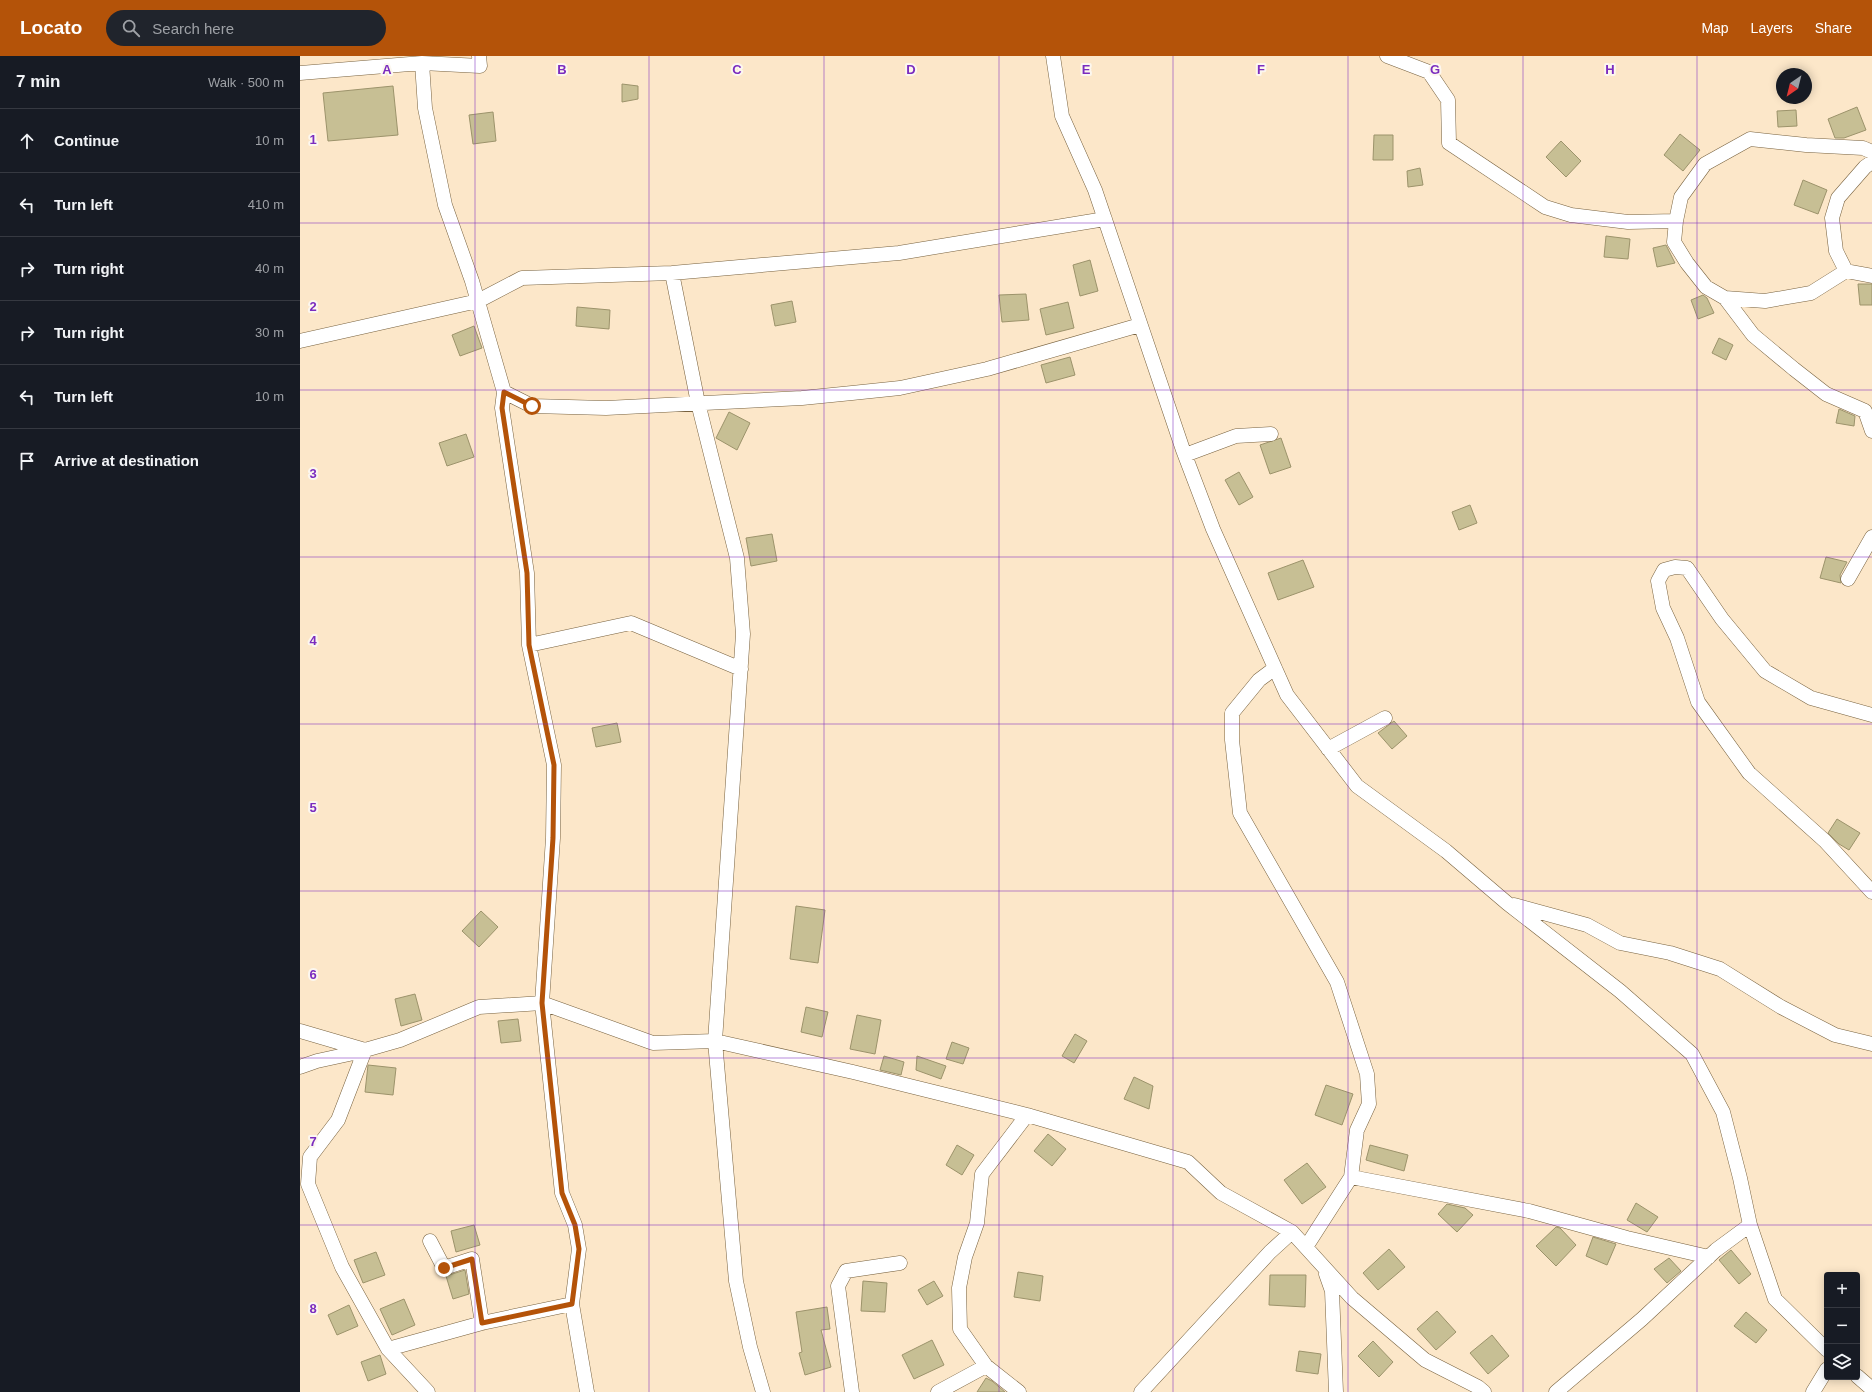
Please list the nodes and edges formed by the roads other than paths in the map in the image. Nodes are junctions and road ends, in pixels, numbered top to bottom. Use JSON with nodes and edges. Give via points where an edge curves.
{"nodes":[{"id":1,"x":479,"y":56,"type":"edge"},
{"id":2,"x":1053,"y":56,"type":"edge"},
{"id":3,"x":1387,"y":56,"type":"edge"},
{"id":4,"x":422,"y":63,"type":"junction"},
{"id":5,"x":300,"y":73,"type":"edge"},
{"id":6,"x":1872,"y":152,"type":"edge"},
{"id":7,"x":1872,"y":162,"type":"edge"},
{"id":8,"x":1105,"y":219,"type":"junction"},
{"id":9,"x":1676,"y":221,"type":"junction"},
{"id":10,"x":1846,"y":271,"type":"junction"},
{"id":11,"x":672,"y":273,"type":"junction"},
{"id":12,"x":1872,"y":276,"type":"edge"},
{"id":13,"x":1725,"y":298,"type":"junction"},
{"id":14,"x":478,"y":300,"type":"junction"},
{"id":15,"x":1140,"y":325,"type":"junction"},
{"id":16,"x":300,"y":341,"type":"edge"},
{"id":17,"x":504,"y":392,"type":"junction"},
{"id":18,"x":698,"y":403,"type":"junction"},
{"id":19,"x":1872,"y":431,"type":"edge"},
{"id":20,"x":1271,"y":434,"type":"dead end"},
{"id":21,"x":1185,"y":455,"type":"junction"},
{"id":22,"x":1872,"y":537,"type":"edge"},
{"id":23,"x":1848,"y":579,"type":"dead end"},
{"id":24,"x":529,"y":645,"type":"junction"},
{"id":25,"x":1275,"y":668,"type":"junction"},
{"id":26,"x":741,"y":669,"type":"junction"},
{"id":27,"x":1872,"y":715,"type":"edge"},
{"id":28,"x":1385,"y":718,"type":"dead end"},
{"id":29,"x":1328,"y":749,"type":"junction"},
{"id":30,"x":1872,"y":892,"type":"edge"},
{"id":31,"x":1506,"y":903,"type":"junction"},
{"id":32,"x":542,"y":1003,"type":"junction"},
{"id":33,"x":300,"y":1031,"type":"edge"},
{"id":34,"x":715,"y":1041,"type":"junction"},
{"id":35,"x":1872,"y":1044,"type":"edge"},
{"id":36,"x":365,"y":1050,"type":"junction"},
{"id":37,"x":300,"y":1067,"type":"edge"},
{"id":38,"x":1027,"y":1115,"type":"junction"},
{"id":39,"x":300,"y":1159,"type":"edge"},
{"id":40,"x":1351,"y":1177,"type":"junction"},
{"id":41,"x":308,"y":1184,"type":"junction"},
{"id":42,"x":1750,"y":1225,"type":"junction"},
{"id":43,"x":1292,"y":1232,"type":"junction"},
{"id":44,"x":430,"y":1241,"type":"dead end"},
{"id":45,"x":1306,"y":1247,"type":"junction"},
{"id":46,"x":1709,"y":1257,"type":"junction"},
{"id":47,"x":900,"y":1263,"type":"dead end"},
{"id":48,"x":1323,"y":1266,"type":"junction"},
{"id":49,"x":572,"y":1304,"type":"junction"},
{"id":50,"x":482,"y":1323,"type":"junction"},
{"id":51,"x":1824,"y":1347,"type":"edge"},
{"id":52,"x":388,"y":1348,"type":"junction"},
{"id":53,"x":986,"y":1366,"type":"junction"},
{"id":54,"x":1824,"y":1374,"type":"edge"},
{"id":55,"x":1860,"y":1379,"type":"edge"},
{"id":56,"x":1872,"y":1389,"type":"edge"},
{"id":57,"x":428,"y":1392,"type":"edge"},
{"id":58,"x":587,"y":1392,"type":"edge"},
{"id":59,"x":763,"y":1392,"type":"edge"},
{"id":60,"x":852,"y":1392,"type":"edge"},
{"id":61,"x":938,"y":1392,"type":"edge"},
{"id":62,"x":1019,"y":1392,"type":"edge"},
{"id":63,"x":1141,"y":1392,"type":"edge"},
{"id":64,"x":1336,"y":1392,"type":"edge"},
{"id":65,"x":1484,"y":1392,"type":"edge"},
{"id":66,"x":1556,"y":1392,"type":"edge"},
{"id":67,"x":1814,"y":1392,"type":"edge"}],
"edges":[{"from":1,"to":4,"type":"street","via":[[480,66]]},
{"from":2,"to":8,"type":"street","via":[[1062,116]]},
{"from":3,"to":9,"type":"street","via":[[1429,72],[1448,100],[1448,143],[1545,207],[1572,215],[1628,222]]},
{"from":4,"to":5,"type":"street"},
{"from":4,"to":14,"type":"street","via":[[425,108],[445,205]]},
{"from":6,"to":9,"type":"street","via":[[1863,148],[1750,139],[1705,164],[1681,197]]},
{"from":7,"to":10,"type":"street","via":[[1838,198],[1832,218],[1836,251]]},
{"from":8,"to":11,"type":"street","via":[[899,253]]},
{"from":8,"to":15,"type":"street"},
{"from":9,"to":13,"type":"street","via":[[1674,242],[1687,263],[1706,288]]},
{"from":10,"to":12,"type":"street"},
{"from":10,"to":13,"type":"street","via":[[1811,293],[1765,301]]},
{"from":11,"to":14,"type":"street","via":[[522,278]]},
{"from":11,"to":18,"type":"street"},
{"from":13,"to":19,"type":"street","via":[[1753,335],[1794,369],[1826,394],[1865,411]]},
{"from":14,"to":16,"type":"street"},
{"from":14,"to":17,"type":"street"},
{"from":15,"to":18,"type":"street","via":[[987,370],[900,388],[802,398]]},
{"from":15,"to":21,"type":"street"},
{"from":17,"to":18,"type":"street","via":[[532,406],[606,408]]},
{"from":17,"to":24,"type":"street","via":[[502,408],[527,573]]},
{"from":18,"to":26,"type":"street","via":[[737,558],[743,634]]},
{"from":20,"to":21,"type":"street","via":[[1236,436]]},
{"from":21,"to":25,"type":"street","via":[[1213,529]]},
{"from":22,"to":23,"type":"street"},
{"from":24,"to":26,"type":"street","via":[[631,623]]},
{"from":24,"to":32,"type":"street","via":[[554,765],[553,838]]},
{"from":25,"to":29,"type":"street","via":[[1287,695]]},
{"from":25,"to":40,"type":"street","via":[[1259,680],[1232,713],[1232,740],[1240,813],[1337,982],[1367,1074],[1368,1104],[1357,1130]]},
{"from":26,"to":34,"type":"street"},
{"from":27,"to":30,"type":"street","via":[[1811,698],[1765,671],[1722,619],[1687,568],[1675,567],[1664,570],[1658,582],[1663,608],[1677,638],[1698,702],[1749,773],[1825,841]]},
{"from":28,"to":29,"type":"street"},
{"from":29,"to":31,"type":"street","via":[[1357,786],[1446,851]]},
{"from":31,"to":35,"type":"street","via":[[1587,925],[1620,943],[1670,953],[1720,969],[1781,1007],[1835,1035]]},
{"from":31,"to":42,"type":"street","via":[[1620,991],[1692,1054],[1723,1112]]},
{"from":32,"to":34,"type":"street","via":[[653,1043]]},
{"from":32,"to":36,"type":"street","via":[[479,1007],[400,1040]]},
{"from":32,"to":49,"type":"street","via":[[562,1193],[575,1225],[579,1249]]},
{"from":33,"to":36,"type":"street"},
{"from":34,"to":38,"type":"street"},
{"from":34,"to":59,"type":"street","via":[[736,1281]]},
{"from":36,"to":37,"type":"street"},
{"from":36,"to":41,"type":"street","via":[[338,1120],[310,1157]]},
{"from":38,"to":43,"type":"street","via":[[1188,1162],[1221,1193]]},
{"from":38,"to":53,"type":"street","via":[[982,1174],[976,1223],[965,1257],[959,1288],[960,1329]]},
{"from":39,"to":41,"type":"street"},
{"from":40,"to":45,"type":"street"},
{"from":40,"to":46,"type":"street","via":[[1529,1211],[1626,1238]]},
{"from":41,"to":52,"type":"street","via":[[342,1267]]},
{"from":42,"to":46,"type":"street"},
{"from":42,"to":51,"type":"street","via":[[1775,1299]]},
{"from":43,"to":45,"type":"street"},
{"from":43,"to":63,"type":"street","via":[[1270,1252]]},
{"from":44,"to":50,"type":"street","via":[[444,1268],[472,1259]]},
{"from":45,"to":48,"type":"street"},
{"from":46,"to":66,"type":"street","via":[[1642,1319]]},
{"from":47,"to":60,"type":"street","via":[[846,1271],[838,1286]]},
{"from":48,"to":64,"type":"street","via":[[1332,1291]]},
{"from":48,"to":65,"type":"street","via":[[1352,1298],[1425,1360]]},
{"from":49,"to":50,"type":"street"},
{"from":49,"to":58,"type":"street"},
{"from":50,"to":52,"type":"street"},
{"from":52,"to":57,"type":"street"},
{"from":53,"to":61,"type":"street"},
{"from":53,"to":62,"type":"street"},
{"from":54,"to":67,"type":"street"},
{"from":55,"to":56,"type":"street"}]}
